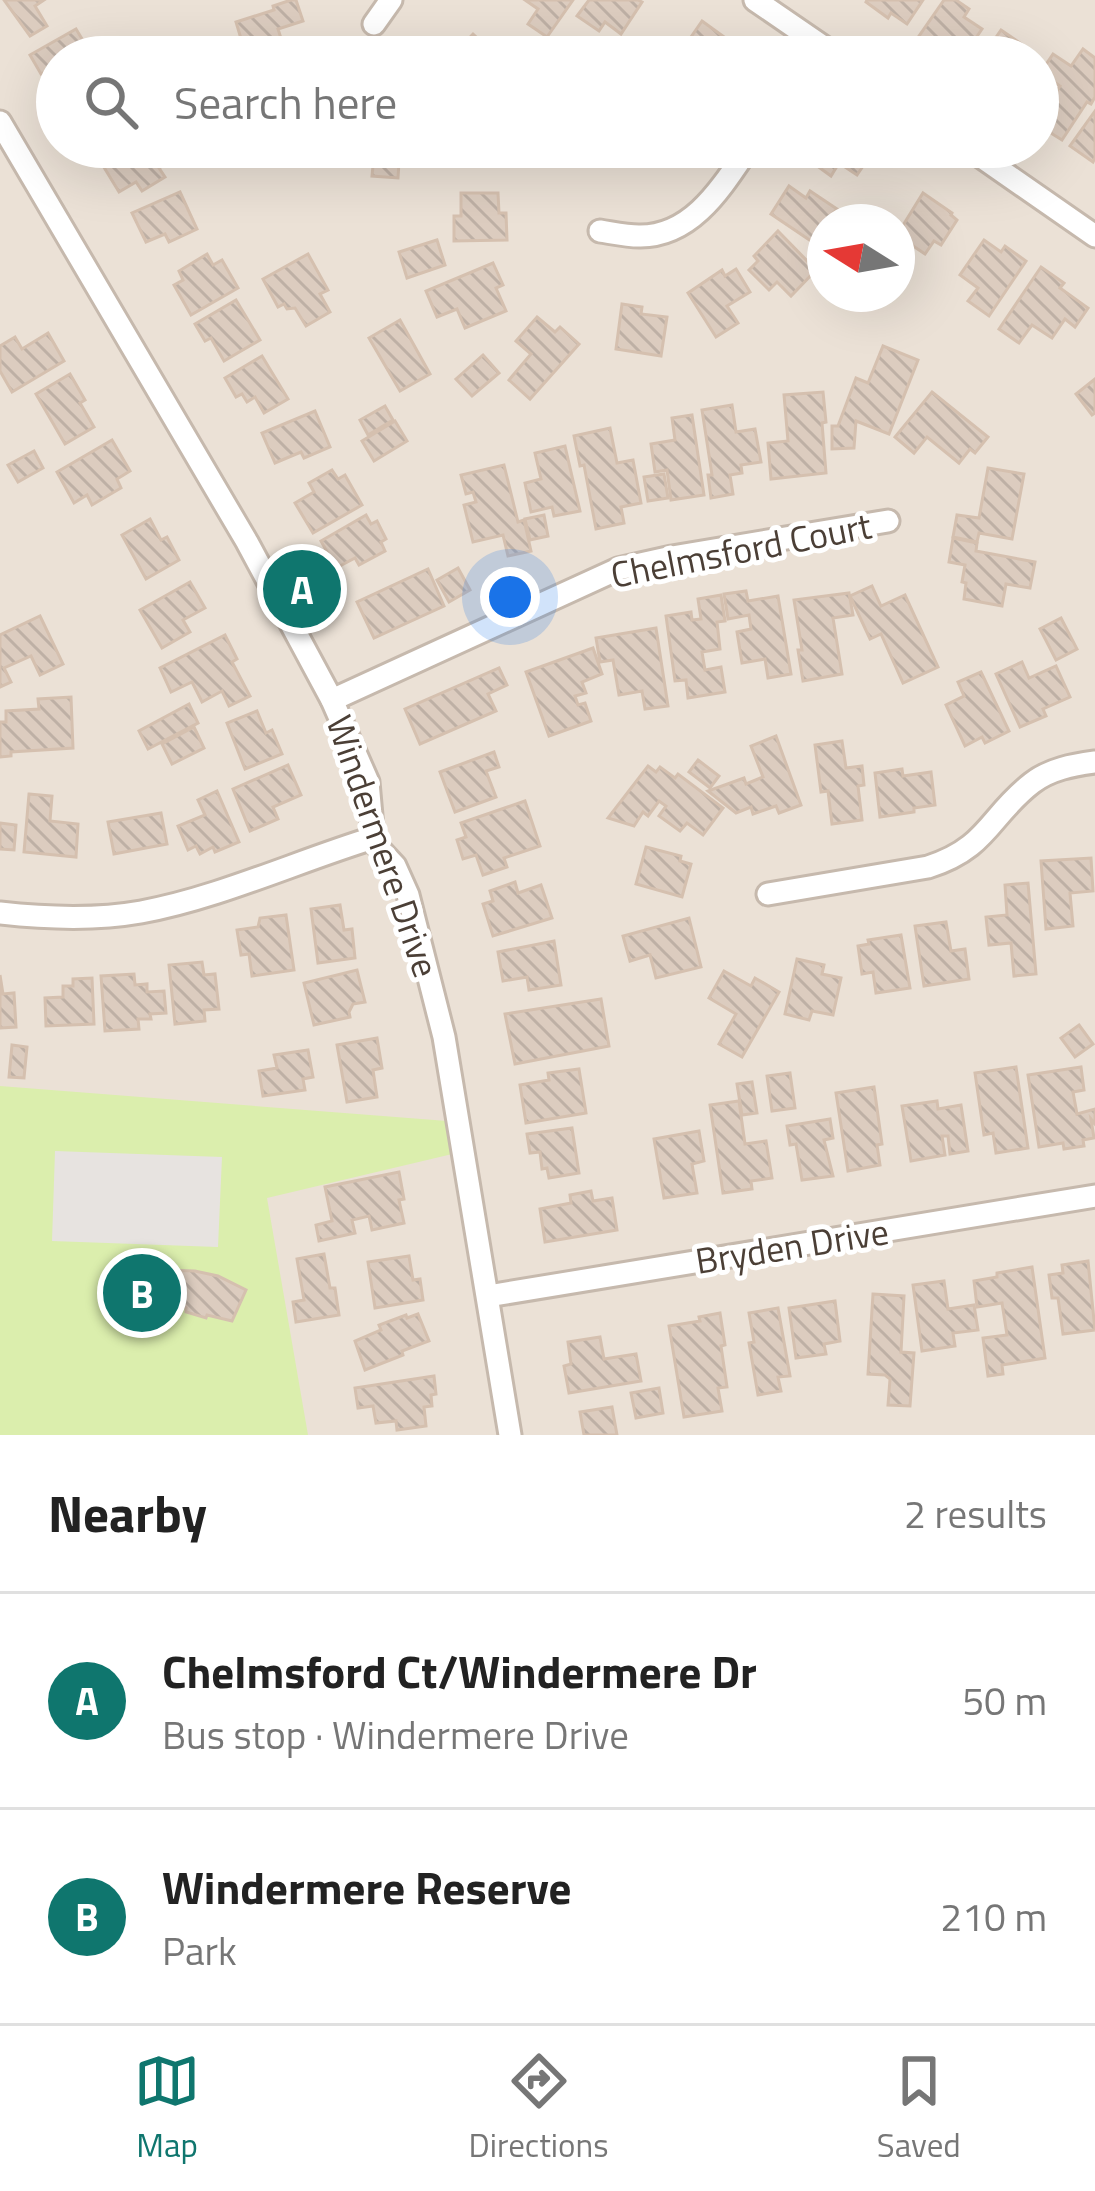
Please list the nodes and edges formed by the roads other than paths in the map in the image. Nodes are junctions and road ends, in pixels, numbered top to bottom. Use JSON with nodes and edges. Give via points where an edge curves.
{"nodes":[{"id":1,"x":391,"y":0,"type":"edge"},
{"id":2,"x":755,"y":0,"type":"edge"},
{"id":3,"x":374,"y":24,"type":"dead end"},
{"id":4,"x":801,"y":36,"type":"edge"},
{"id":5,"x":0,"y":122,"type":"edge"},
{"id":6,"x":735,"y":168,"type":"edge"},
{"id":7,"x":997,"y":168,"type":"edge"},
{"id":8,"x":600,"y":231,"type":"dead end"},
{"id":9,"x":1095,"y":236,"type":"edge"},
{"id":10,"x":888,"y":521,"type":"dead end"},
{"id":11,"x":332,"y":700,"type":"junction"},
{"id":12,"x":1095,"y":762,"type":"edge"},
{"id":13,"x":373,"y":838,"type":"junction"},
{"id":14,"x":768,"y":894,"type":"dead end"},
{"id":15,"x":0,"y":914,"type":"edge"},
{"id":16,"x":1095,"y":1196,"type":"edge"},
{"id":17,"x":488,"y":1296,"type":"junction"},
{"id":18,"x":510,"y":1435,"type":"edge"}],
"edges":[{"from":1,"to":3,"type":"street"},
{"from":2,"to":4,"type":"street"},
{"from":5,"to":11,"type":"street","name":"Windermere Drive"},
{"from":6,"to":8,"type":"street","via":[[701,210],[676,226],[641,236]]},
{"from":7,"to":9,"type":"street"},
{"from":10,"to":11,"type":"street","name":"Chelmsford Court","via":[[618,569]]},
{"from":11,"to":13,"type":"street","name":"Windermere Drive","via":[[368,782]]},
{"from":12,"to":14,"type":"street","via":[[1033,782],[976,842],[939,864]]},
{"from":13,"to":15,"type":"street","via":[[138,912]]},
{"from":13,"to":17,"type":"street","name":"Windermere Drive","via":[[401,878],[427,965]]},
{"from":16,"to":17,"type":"street","name":"Bryden Drive"},
{"from":17,"to":18,"type":"street","name":"Windermere Drive"}]}
